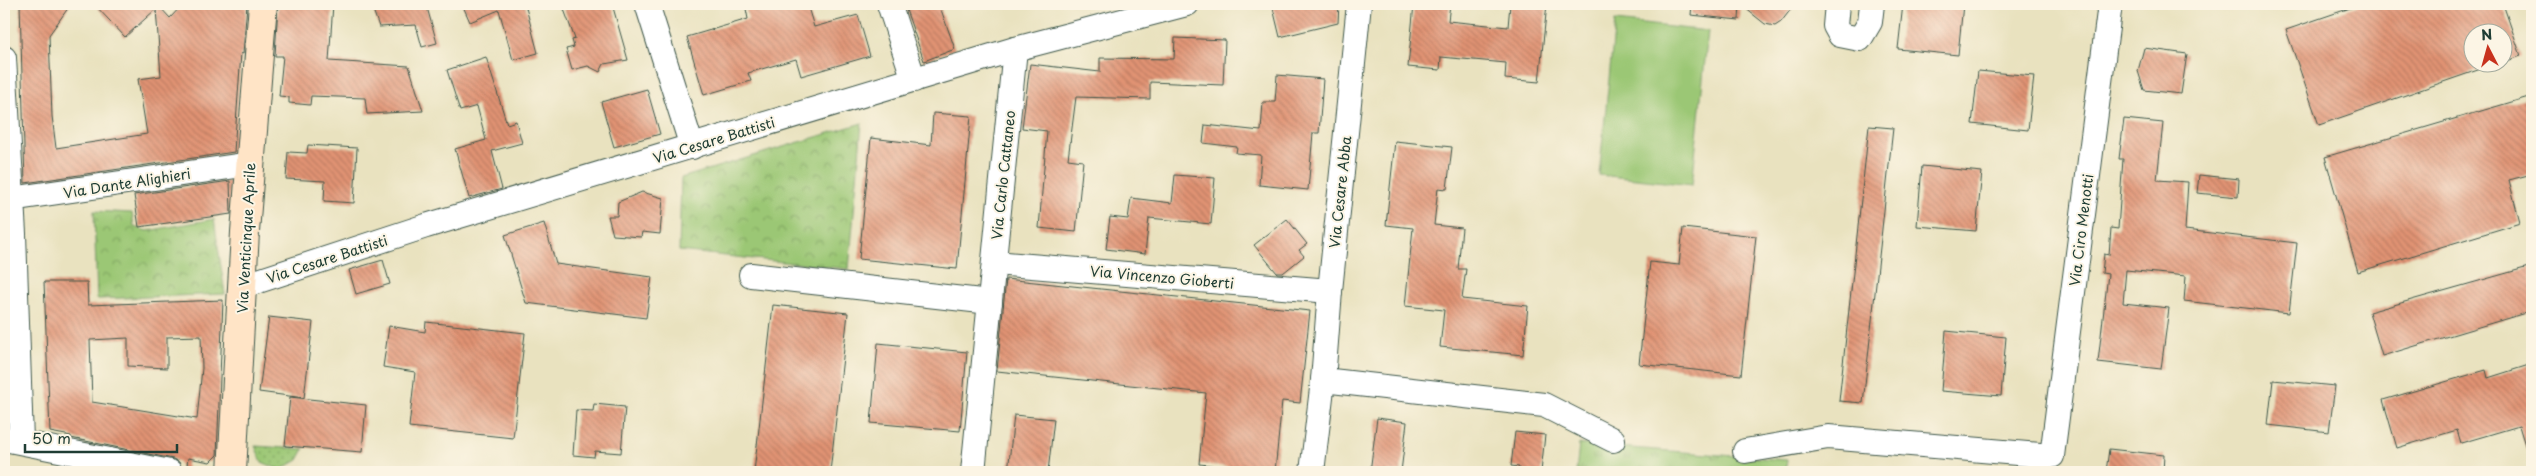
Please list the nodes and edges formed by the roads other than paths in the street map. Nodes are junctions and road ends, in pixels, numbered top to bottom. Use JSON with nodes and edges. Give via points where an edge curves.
{"nodes":[{"id":1,"x":263,"y":4,"type":"edge"},
{"id":2,"x":647,"y":4,"type":"edge"},
{"id":3,"x":889,"y":4,"type":"edge"},
{"id":4,"x":1188,"y":4,"type":"edge"},
{"id":5,"x":1359,"y":4,"type":"edge"},
{"id":6,"x":1837,"y":4,"type":"edge"},
{"id":7,"x":1872,"y":4,"type":"edge"},
{"id":8,"x":2110,"y":4,"type":"edge"},
{"id":9,"x":1114,"y":13,"type":"edge"},
{"id":10,"x":1015,"y":49,"type":"junction"},
{"id":11,"x":4,"y":58,"type":"edge"},
{"id":12,"x":914,"y":80,"type":"junction"},
{"id":13,"x":692,"y":147,"type":"junction"},
{"id":14,"x":250,"y":164,"type":"junction"},
{"id":15,"x":7,"y":200,"type":"edge"},
{"id":16,"x":995,"y":263,"type":"junction"},
{"id":17,"x":751,"y":275,"type":"dead end"},
{"id":18,"x":243,"y":286,"type":"junction"},
{"id":19,"x":1330,"y":291,"type":"junction"},
{"id":20,"x":990,"y":302,"type":"junction"},
{"id":21,"x":1323,"y":380,"type":"junction"},
{"id":22,"x":12,"y":440,"type":"edge"},
{"id":23,"x":1613,"y":440,"type":"dead end"},
{"id":24,"x":1745,"y":452,"type":"dead end"},
{"id":25,"x":2051,"y":464,"type":"edge"},
{"id":26,"x":170,"y":472,"type":"edge"},
{"id":27,"x":232,"y":472,"type":"edge"},
{"id":28,"x":974,"y":472,"type":"edge"},
{"id":29,"x":1312,"y":472,"type":"edge"}],
"edges":[{"from":1,"to":14,"type":"main road","name":"Via Venticinque Aprile"},
{"from":2,"to":13,"type":"street"},
{"from":3,"to":12,"type":"street"},
{"from":4,"to":9,"type":"street","name":"Via Cesare Battisti"},
{"from":5,"to":19,"type":"street","name":"Via Cesare Abba"},
{"from":6,"to":7,"type":"street","via":[[1835,26],[1840,36],[1860,39],[1870,22]]},
{"from":8,"to":25,"type":"street","name":"Via Ciro Menotti"},
{"from":9,"to":10,"type":"street","name":"Via Cesare Battisti"},
{"from":10,"to":12,"type":"street","name":"Via Cesare Battisti"},
{"from":10,"to":16,"type":"street","name":"Via Carlo Cattaneo"},
{"from":11,"to":15,"type":"street"},
{"from":12,"to":13,"type":"street","name":"Via Cesare Battisti"},
{"from":13,"to":18,"type":"street","name":"Via Cesare Battisti","via":[[426,226]]},
{"from":14,"to":15,"type":"street","name":"Via Dante Alighieri"},
{"from":14,"to":18,"type":"main road","name":"Via Venticinque Aprile"},
{"from":15,"to":22,"type":"street","via":[[14,234]]},
{"from":16,"to":19,"type":"street","name":"Via Vincenzo Gioberti"},
{"from":16,"to":20,"type":"street","name":"Via Carlo Cattaneo"},
{"from":17,"to":20,"type":"street"},
{"from":18,"to":27,"type":"main road","name":"Via Venticinque Aprile"},
{"from":19,"to":21,"type":"street","name":"Via Cesare Abba"},
{"from":20,"to":28,"type":"street","name":"Via Carlo Cattaneo"},
{"from":21,"to":23,"type":"street","via":[[1544,405]]},
{"from":21,"to":29,"type":"street","name":"Via Cesare Abba"},
{"from":22,"to":26,"type":"street"},
{"from":24,"to":25,"type":"street","name":"Via Ciro Menotti","via":[[1828,436]]}]}
